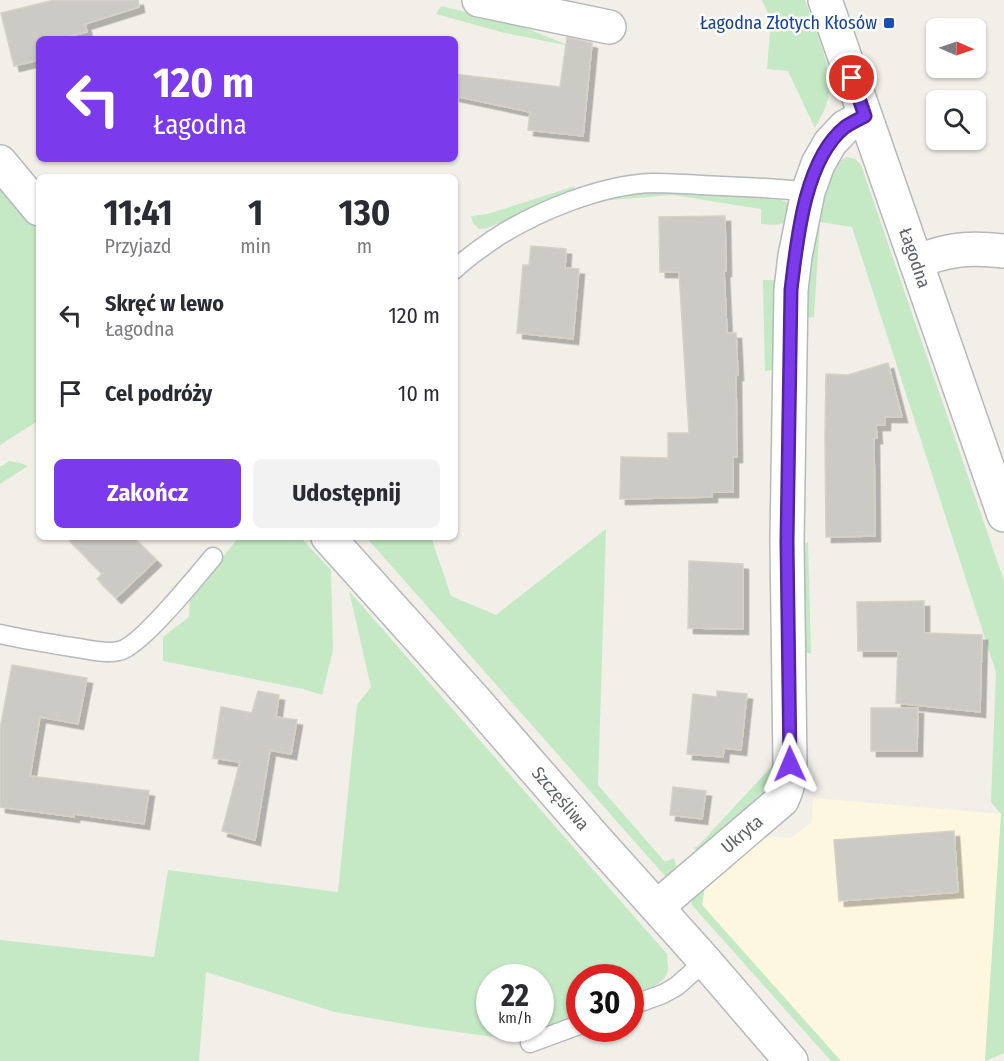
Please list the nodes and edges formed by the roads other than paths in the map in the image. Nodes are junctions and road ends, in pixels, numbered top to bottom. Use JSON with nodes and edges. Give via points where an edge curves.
{"nodes":[{"id":1,"x":478,"y":0,"type":"edge"},
{"id":2,"x":825,"y":0,"type":"edge"},
{"id":3,"x":609,"y":27,"type":"dead end"},
{"id":4,"x":865,"y":116,"type":"junction"},
{"id":5,"x":0,"y":162,"type":"edge"},
{"id":6,"x":808,"y":192,"type":"junction"},
{"id":7,"x":36,"y":205,"type":"edge"},
{"id":8,"x":1004,"y":251,"type":"edge"},
{"id":9,"x":916,"y":262,"type":"junction"},
{"id":10,"x":458,"y":267,"type":"edge"},
{"id":11,"x":1004,"y":515,"type":"edge"},
{"id":12,"x":331,"y":540,"type":"edge"},
{"id":13,"x":213,"y":557,"type":"dead end"},
{"id":14,"x":0,"y":634,"type":"edge"},
{"id":15,"x":657,"y":907,"type":"junction"},
{"id":16,"x":705,"y":961,"type":"junction"},
{"id":17,"x":644,"y":1001,"type":"edge"},
{"id":18,"x":566,"y":1030,"type":"edge"},
{"id":19,"x":530,"y":1043,"type":"dead end"},
{"id":20,"x":791,"y":1061,"type":"edge"}],
"edges":[{"from":1,"to":3,"type":"street"},
{"from":2,"to":4,"type":"street","name":"Łagodna"},
{"from":4,"to":6,"type":"street","name":"Ukryta","via":[[845,127],[830,143]]},
{"from":4,"to":9,"type":"street","name":"Łagodna"},
{"from":5,"to":7,"type":"street"},
{"from":6,"to":10,"type":"lane","via":[[652,183],[616,188],[519,224]]},
{"from":6,"to":15,"type":"street","name":"Ukryta","via":[[791,290],[787,541],[790,779],[782,800]]},
{"from":8,"to":9,"type":"street","via":[[962,249]]},
{"from":9,"to":11,"type":"street","name":"Łagodna"},
{"from":12,"to":15,"type":"street","name":"Szczęśliwa"},
{"from":13,"to":14,"type":"lane","via":[[134,644],[121,651],[103,652]]},
{"from":15,"to":16,"type":"street","name":"Szczęśliwa"},
{"from":16,"to":17,"type":"lane","via":[[677,986]]},
{"from":16,"to":20,"type":"street","name":"Szczęśliwa"},
{"from":18,"to":19,"type":"lane"}]}
